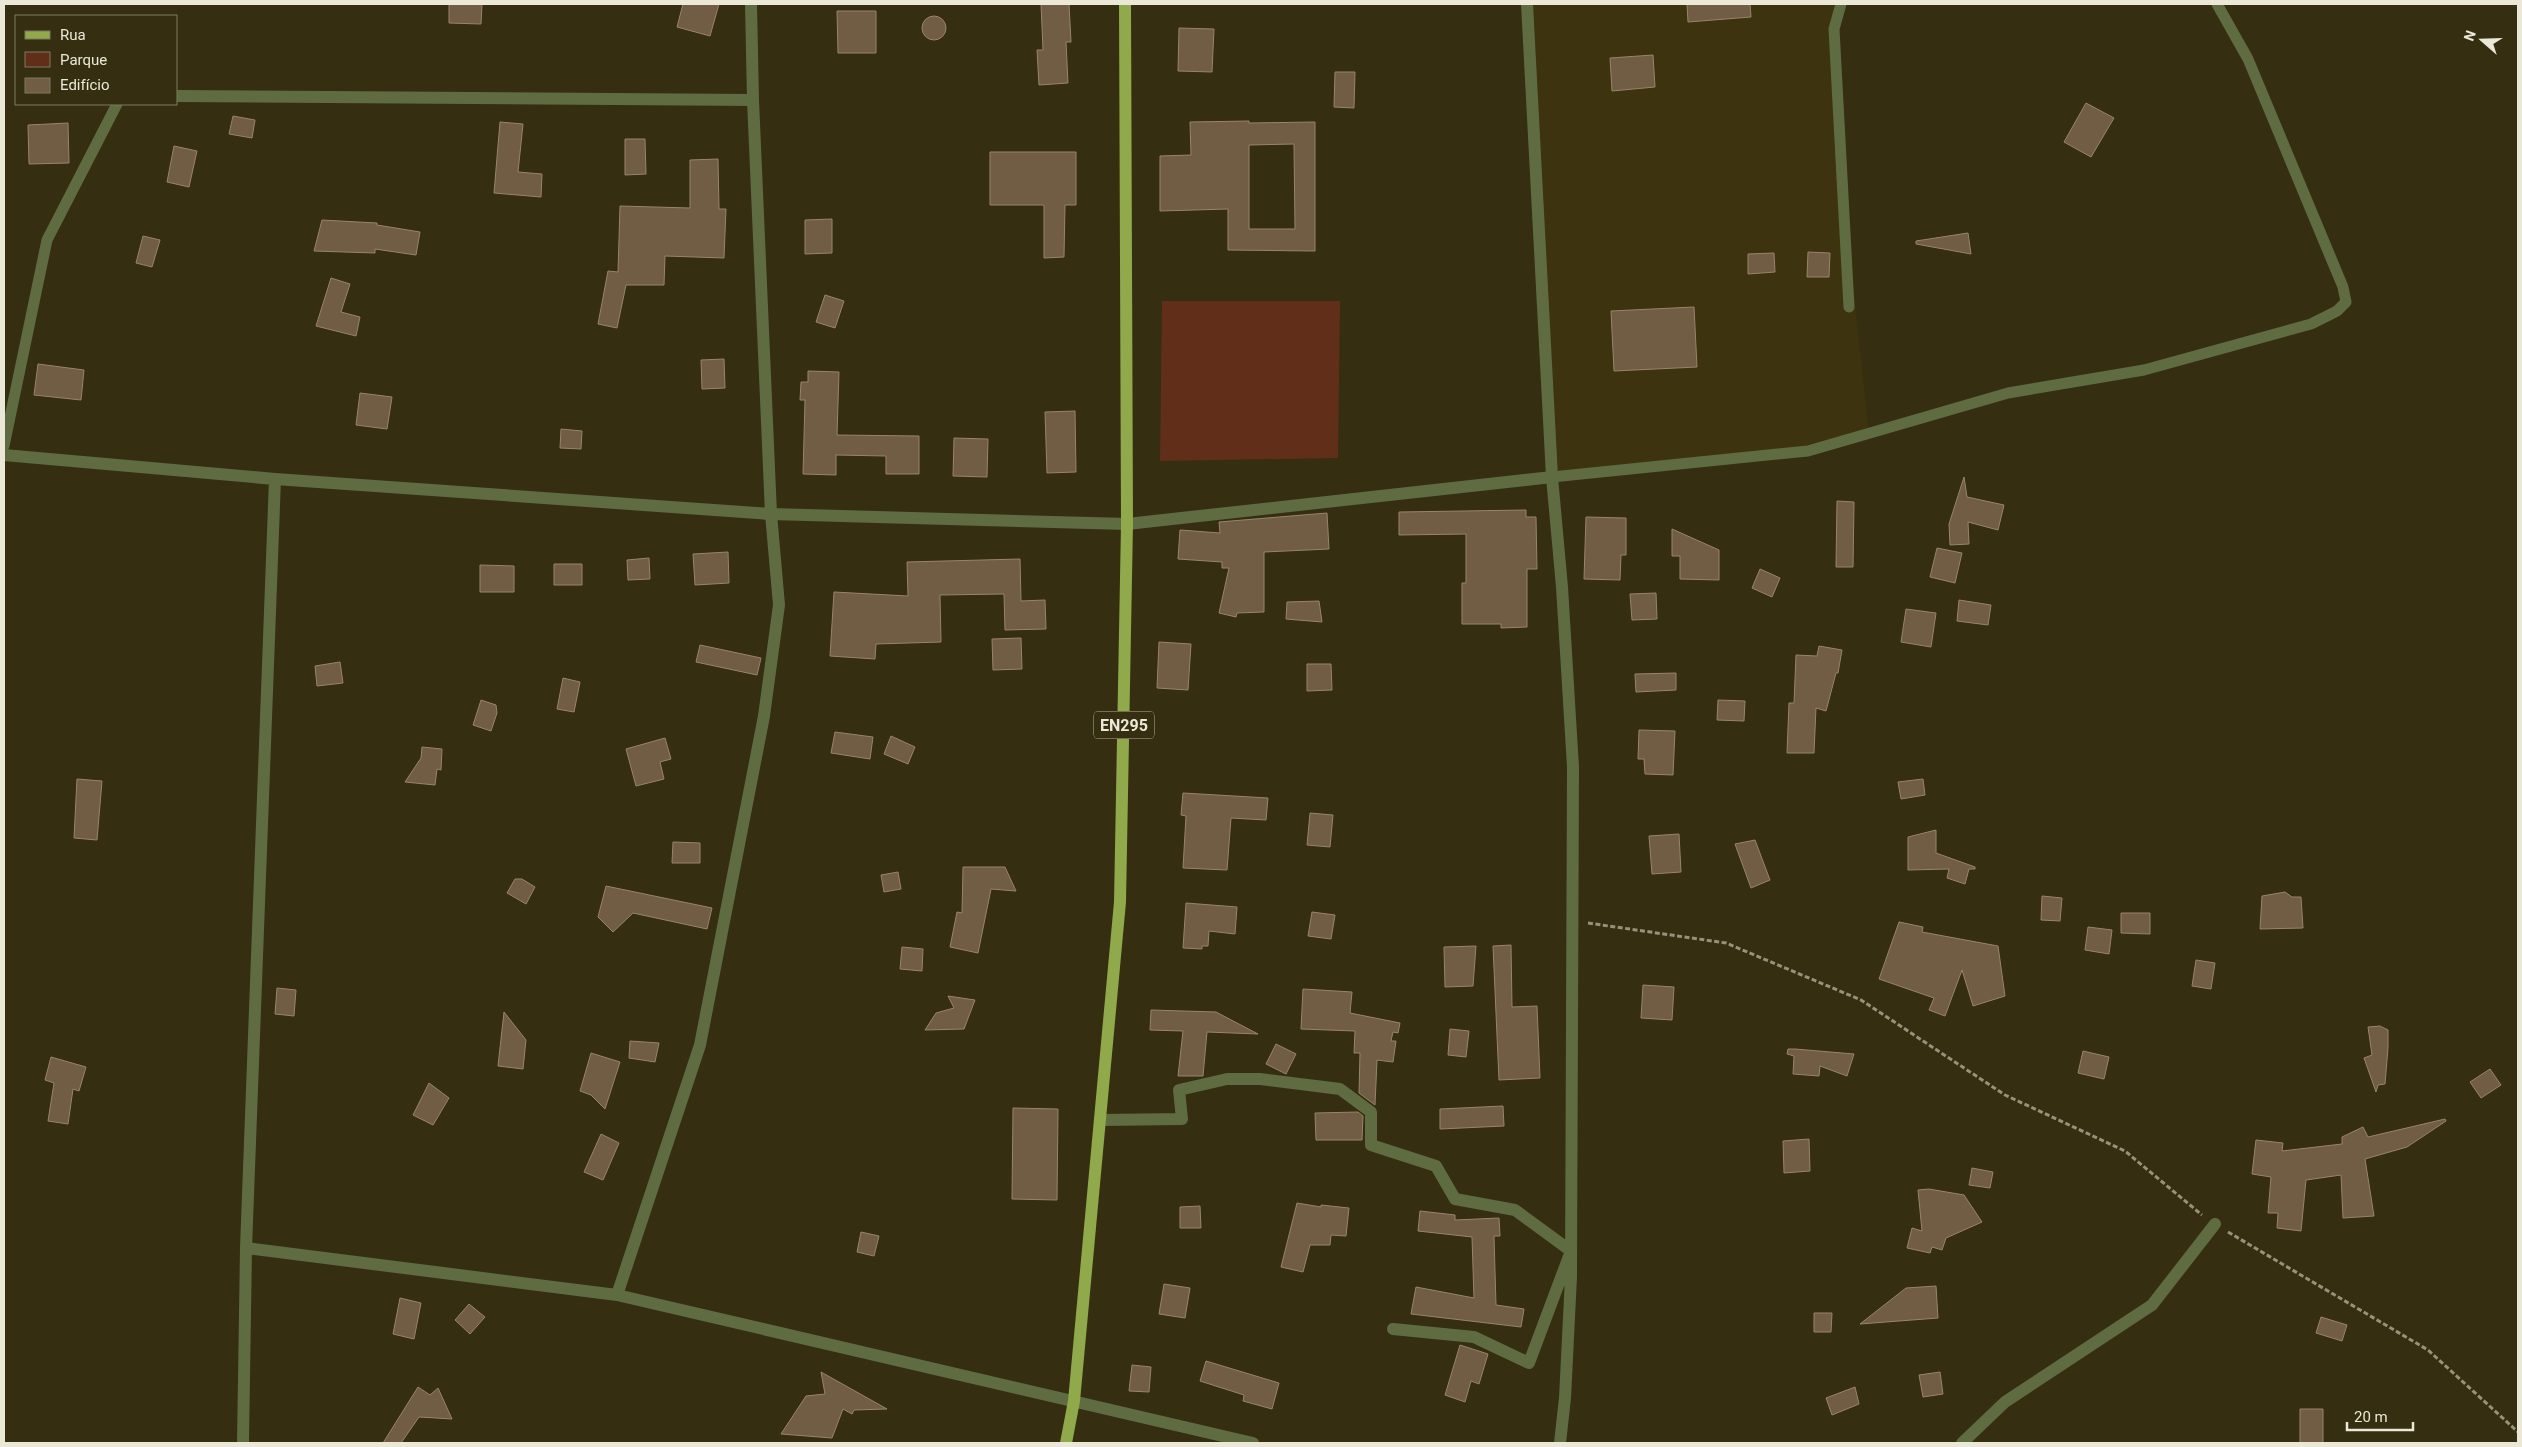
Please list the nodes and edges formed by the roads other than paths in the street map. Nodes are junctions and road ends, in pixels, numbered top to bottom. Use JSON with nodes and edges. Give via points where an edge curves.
{"nodes":[{"id":1,"x":751,"y":4,"type":"edge"},
{"id":2,"x":1125,"y":4,"type":"edge"},
{"id":3,"x":1527,"y":4,"type":"edge"},
{"id":4,"x":1841,"y":4,"type":"edge"},
{"id":5,"x":2218,"y":4,"type":"edge"},
{"id":6,"x":178,"y":96,"type":"edge"},
{"id":7,"x":753,"y":100,"type":"junction"},
{"id":8,"x":117,"y":105,"type":"edge"},
{"id":9,"x":1848,"y":307,"type":"dead end"},
{"id":10,"x":4,"y":446,"type":"edge"},
{"id":11,"x":4,"y":455,"type":"edge"},
{"id":12,"x":1552,"y":477,"type":"junction"},
{"id":13,"x":275,"y":479,"type":"junction"},
{"id":14,"x":771,"y":514,"type":"junction"},
{"id":15,"x":1127,"y":524,"type":"junction"},
{"id":16,"x":1100,"y":1120,"type":"junction"},
{"id":17,"x":2215,"y":1224,"type":"road end"},
{"id":18,"x":246,"y":1248,"type":"junction"},
{"id":19,"x":1571,"y":1251,"type":"junction"},
{"id":20,"x":616,"y":1295,"type":"junction"},
{"id":21,"x":1393,"y":1329,"type":"dead end"},
{"id":22,"x":1074,"y":1401,"type":"junction"},
{"id":23,"x":243,"y":1443,"type":"edge"},
{"id":24,"x":1066,"y":1443,"type":"edge"},
{"id":25,"x":1253,"y":1443,"type":"edge"},
{"id":26,"x":1560,"y":1443,"type":"edge"},
{"id":27,"x":1962,"y":1443,"type":"edge"}],
"edges":[{"from":1,"to":7,"type":"street"},
{"from":2,"to":15,"type":"main road","number":"EN295"},
{"from":3,"to":12,"type":"street"},
{"from":4,"to":9,"type":"lane","via":[[1834,29]]},
{"from":5,"to":12,"type":"lane","via":[[2248,59],[2343,287],[2346,302],[2338,311],[2311,324],[2144,370],[2008,393],[1808,451]]},
{"from":6,"to":7,"type":"street"},
{"from":7,"to":14,"type":"street"},
{"from":8,"to":10,"type":"lane","via":[[46,240]]},
{"from":11,"to":13,"type":"street"},
{"from":12,"to":15,"type":"street"},
{"from":12,"to":19,"type":"street","via":[[1573,767]]},
{"from":13,"to":14,"type":"street"},
{"from":13,"to":18,"type":"street"},
{"from":14,"to":15,"type":"street"},
{"from":14,"to":20,"type":"street","via":[[778,614],[764,716],[700,1045]]},
{"from":15,"to":16,"type":"main road","number":"EN295","via":[[1120,902]]},
{"from":16,"to":19,"type":"street","via":[[1182,1119],[1178,1090],[1228,1079],[1260,1079],[1340,1089],[1370,1112],[1371,1145],[1436,1166],[1455,1199],[1515,1210]]},
{"from":16,"to":22,"type":"main road","number":"EN295"},
{"from":17,"to":27,"type":"street","via":[[2152,1305],[2005,1402]]},
{"from":18,"to":20,"type":"street"},
{"from":18,"to":23,"type":"street"},
{"from":19,"to":21,"type":"street","via":[[1529,1363],[1474,1337]]},
{"from":19,"to":26,"type":"street"},
{"from":20,"to":22,"type":"street"},
{"from":22,"to":24,"type":"main road","number":"EN295"},
{"from":22,"to":25,"type":"street"}]}
